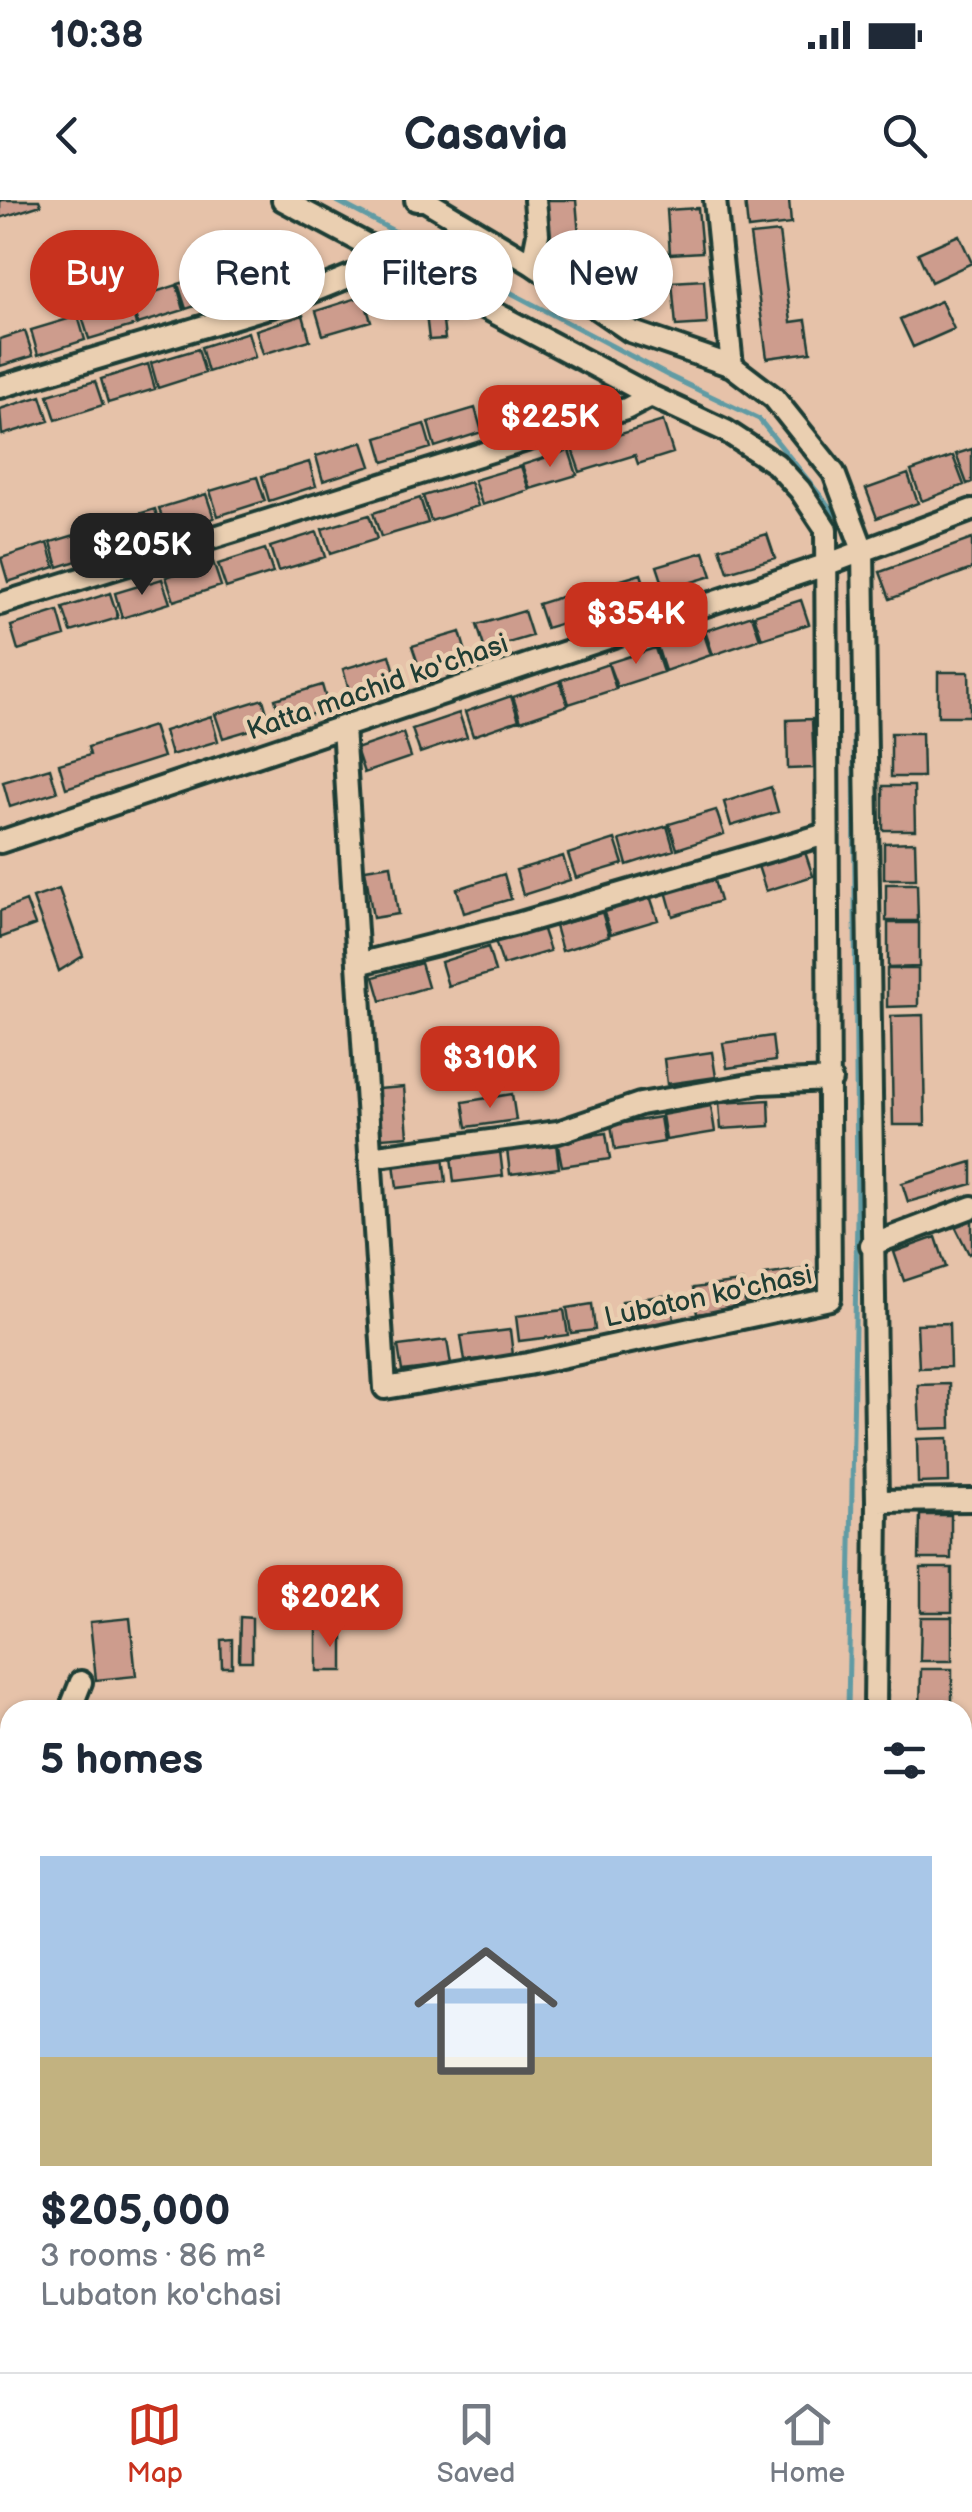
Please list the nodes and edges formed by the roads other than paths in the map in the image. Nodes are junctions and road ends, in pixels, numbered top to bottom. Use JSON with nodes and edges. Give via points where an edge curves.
{"nodes":[{"id":1,"x":283,"y":200,"type":"edge"},
{"id":2,"x":535,"y":200,"type":"edge"},
{"id":3,"x":714,"y":200,"type":"edge"},
{"id":4,"x":427,"y":202,"type":"edge"},
{"id":5,"x":345,"y":233,"type":"edge"},
{"id":6,"x":532,"y":264,"type":"junction"},
{"id":7,"x":345,"y":278,"type":"edge"},
{"id":8,"x":509,"y":320,"type":"edge"},
{"id":9,"x":732,"y":366,"type":"junction"},
{"id":10,"x":0,"y":387,"type":"edge"},
{"id":11,"x":651,"y":396,"type":"junction"},
{"id":12,"x":972,"y":510,"type":"edge"},
{"id":13,"x":863,"y":550,"type":"junction"},
{"id":14,"x":828,"y":564,"type":"junction"},
{"id":15,"x":0,"y":604,"type":"edge"},
{"id":16,"x":342,"y":727,"type":"junction"},
{"id":17,"x":826,"y":834,"type":"junction"},
{"id":18,"x":0,"y":842,"type":"edge"},
{"id":19,"x":358,"y":964,"type":"junction"},
{"id":20,"x":830,"y":1080,"type":"junction"},
{"id":21,"x":370,"y":1157,"type":"junction"},
{"id":22,"x":972,"y":1207,"type":"edge"},
{"id":23,"x":871,"y":1245,"type":"junction"},
{"id":24,"x":878,"y":1500,"type":"junction"},
{"id":25,"x":972,"y":1500,"type":"edge"},
{"id":26,"x":82,"y":1682,"type":"dead end"},
{"id":27,"x":74,"y":1700,"type":"edge"},
{"id":28,"x":875,"y":1700,"type":"edge"},
{"id":29,"x":0,"y":2172,"type":"edge"},
{"id":30,"x":0,"y":2206,"type":"edge"}],
"edges":[{"from":1,"to":5,"type":"street","name":"Lubaton ko'chasi"},
{"from":2,"to":6,"type":"street"},
{"from":3,"to":9,"type":"street"},
{"from":4,"to":6,"type":"street"},
{"from":6,"to":9,"type":"street","via":[[630,330]]},
{"from":7,"to":10,"type":"street"},
{"from":8,"to":11,"type":"street","name":"Lubaton ko'chasi"},
{"from":9,"to":13,"type":"street","via":[[774,398],[834,473]]},
{"from":11,"to":14,"type":"street","name":"Lubaton ko'chasi","via":[[726,431],[776,464],[826,529]]},
{"from":11,"to":15,"type":"street","via":[[626,410]]},
{"from":12,"to":13,"type":"street","name":"Katta machid ko'chasi"},
{"from":13,"to":14,"type":"street","name":"Katta machid ko'chasi"},
{"from":13,"to":23,"type":"street"},
{"from":14,"to":16,"type":"street","name":"Katta machid ko'chasi"},
{"from":14,"to":17,"type":"street","name":"Lubaton ko'chasi"},
{"from":16,"to":18,"type":"street","name":"Katta machid ko'chasi"},
{"from":16,"to":19,"type":"street"},
{"from":17,"to":19,"type":"street"},
{"from":17,"to":20,"type":"street","name":"Lubaton ko'chasi"},
{"from":19,"to":21,"type":"street"},
{"from":20,"to":21,"type":"street","via":[[761,1083],[640,1104],[558,1132]]},
{"from":20,"to":21,"type":"street","name":"Lubaton ko'chasi","via":[[830,1299],[386,1388]]},
{"from":22,"to":23,"type":"street"},
{"from":23,"to":24,"type":"street"},
{"from":24,"to":25,"type":"street"},
{"from":24,"to":28,"type":"street"},
{"from":26,"to":27,"type":"street"},
{"from":29,"to":30,"type":"street"}]}
